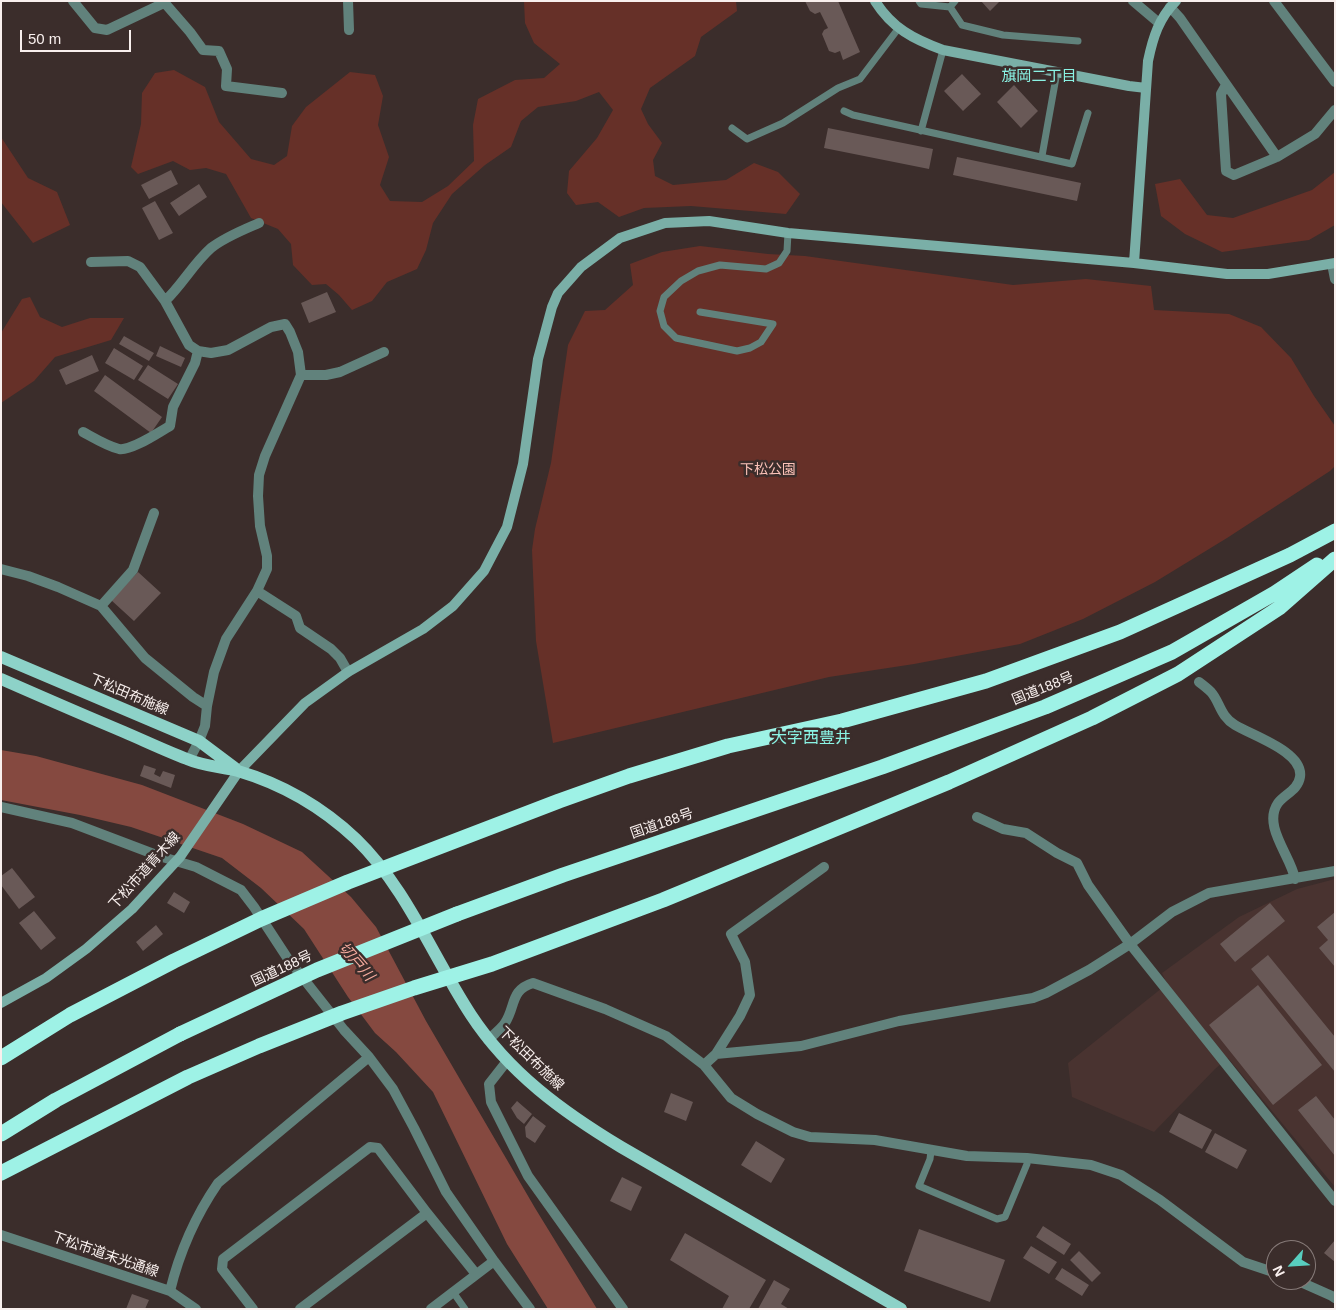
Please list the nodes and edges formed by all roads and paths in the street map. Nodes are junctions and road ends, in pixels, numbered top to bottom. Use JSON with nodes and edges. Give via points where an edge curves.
{"nodes":[{"id":1,"x":73,"y":1,"type":"edge"},
{"id":2,"x":348,"y":1,"type":"edge"},
{"id":3,"x":874,"y":1,"type":"edge"},
{"id":4,"x":919,"y":1,"type":"edge"},
{"id":5,"x":1133,"y":1,"type":"edge"},
{"id":6,"x":1274,"y":1,"type":"edge"},
{"id":7,"x":163,"y":2,"type":"edge"},
{"id":8,"x":952,"y":4,"type":"edge"},
{"id":9,"x":1173,"y":4,"type":"edge"},
{"id":10,"x":1159,"y":23,"type":"junction"},
{"id":11,"x":898,"y":29,"type":"junction"},
{"id":12,"x":348,"y":30,"type":"dead end"},
{"id":13,"x":1078,"y":42,"type":"dead end"},
{"id":14,"x":943,"y":50,"type":"junction"},
{"id":15,"x":1057,"y":72,"type":"junction"},
{"id":16,"x":1335,"y":82,"type":"edge"},
{"id":17,"x":1226,"y":85,"type":"junction"},
{"id":18,"x":1146,"y":88,"type":"junction"},
{"id":19,"x":282,"y":93,"type":"dead end"},
{"id":20,"x":1335,"y":110,"type":"edge"},
{"id":21,"x":844,"y":111,"type":"dead end"},
{"id":22,"x":1088,"y":114,"type":"dead end"},
{"id":23,"x":732,"y":128,"type":"dead end"},
{"id":24,"x":921,"y":131,"type":"junction"},
{"id":25,"x":1042,"y":156,"type":"junction"},
{"id":26,"x":1277,"y":157,"type":"junction"},
{"id":27,"x":259,"y":223,"type":"dead end"},
{"id":28,"x":788,"y":233,"type":"junction"},
{"id":29,"x":91,"y":262,"type":"dead end"},
{"id":30,"x":1134,"y":263,"type":"junction"},
{"id":31,"x":1333,"y":263,"type":"edge"},
{"id":32,"x":1335,"y":279,"type":"edge"},
{"id":33,"x":165,"y":301,"type":"junction"},
{"id":34,"x":700,"y":312,"type":"dead end"},
{"id":35,"x":198,"y":351,"type":"junction"},
{"id":36,"x":384,"y":352,"type":"dead end"},
{"id":37,"x":301,"y":375,"type":"junction"},
{"id":38,"x":83,"y":432,"type":"dead end"},
{"id":39,"x":154,"y":513,"type":"dead end"},
{"id":40,"x":1335,"y":531,"type":"edge"},
{"id":41,"x":1335,"y":553,"type":"edge"},
{"id":42,"x":1335,"y":559,"type":"edge"},
{"id":43,"x":1,"y":569,"type":"edge"},
{"id":44,"x":257,"y":591,"type":"junction"},
{"id":45,"x":101,"y":606,"type":"junction"},
{"id":46,"x":1,"y":658,"type":"edge"},
{"id":47,"x":348,"y":672,"type":"junction"},
{"id":48,"x":1,"y":680,"type":"edge"},
{"id":49,"x":1199,"y":682,"type":"dead end"},
{"id":50,"x":207,"y":706,"type":"junction"},
{"id":51,"x":199,"y":741,"type":"junction"},
{"id":52,"x":189,"y":760,"type":"junction"},
{"id":53,"x":239,"y":772,"type":"junction"},
{"id":54,"x":1,"y":807,"type":"edge"},
{"id":55,"x":977,"y":817,"type":"dead end"},
{"id":56,"x":178,"y":859,"type":"junction"},
{"id":57,"x":824,"y":867,"type":"dead end"},
{"id":58,"x":384,"y":868,"type":"junction"},
{"id":59,"x":1335,"y":871,"type":"edge"},
{"id":60,"x":1295,"y":879,"type":"junction"},
{"id":61,"x":265,"y":917,"type":"junction"},
{"id":62,"x":1130,"y":944,"type":"junction"},
{"id":63,"x":448,"y":977,"type":"junction"},
{"id":64,"x":1,"y":1003,"type":"edge"},
{"id":65,"x":337,"y":1014,"type":"junction"},
{"id":66,"x":488,"y":1040,"type":"junction"},
{"id":67,"x":716,"y":1054,"type":"junction"},
{"id":68,"x":369,"y":1057,"type":"junction"},
{"id":69,"x":1,"y":1058,"type":"edge"},
{"id":70,"x":507,"y":1061,"type":"junction"},
{"id":71,"x":704,"y":1065,"type":"junction"},
{"id":72,"x":1,"y":1134,"type":"edge"},
{"id":73,"x":931,"y":1151,"type":"junction"},
{"id":74,"x":1028,"y":1158,"type":"junction"},
{"id":75,"x":1,"y":1172,"type":"edge"},
{"id":76,"x":1335,"y":1201,"type":"edge"},
{"id":77,"x":427,"y":1213,"type":"junction"},
{"id":78,"x":1,"y":1234,"type":"edge"},
{"id":79,"x":494,"y":1261,"type":"junction"},
{"id":80,"x":1266,"y":1270,"type":"edge"},
{"id":81,"x":476,"y":1274,"type":"junction"},
{"id":82,"x":1316,"y":1289,"type":"edge"},
{"id":83,"x":170,"y":1291,"type":"junction"},
{"id":84,"x":453,"y":1292,"type":"junction"},
{"id":85,"x":1335,"y":1298,"type":"edge"},
{"id":86,"x":196,"y":1309,"type":"edge"},
{"id":87,"x":253,"y":1309,"type":"edge"},
{"id":88,"x":300,"y":1309,"type":"edge"},
{"id":89,"x":431,"y":1309,"type":"edge"},
{"id":90,"x":465,"y":1309,"type":"edge"},
{"id":91,"x":530,"y":1309,"type":"edge"},
{"id":92,"x":624,"y":1309,"type":"edge"},
{"id":93,"x":901,"y":1309,"type":"edge"}],
"edges":[{"from":1,"to":7,"type":"street","via":[[94,28],[107,30]]},
{"from":2,"to":12,"type":"street"},
{"from":3,"to":11,"type":"street"},
{"from":4,"to":8,"type":"lane","via":[[921,4]]},
{"from":5,"to":10,"type":"street"},
{"from":6,"to":16,"type":"street"},
{"from":7,"to":19,"type":"street","via":[[204,50],[219,51],[227,68],[226,86]]},
{"from":8,"to":13,"type":"lane","via":[[962,25],[1003,35]]},
{"from":9,"to":10,"type":"street"},
{"from":9,"to":17,"type":"street"},
{"from":10,"to":18,"type":"street","via":[[1148,61]]},
{"from":11,"to":14,"type":"street"},
{"from":11,"to":23,"type":"lane","via":[[860,79],[747,139]]},
{"from":14,"to":15,"type":"street"},
{"from":14,"to":24,"type":"lane"},
{"from":15,"to":18,"type":"street"},
{"from":15,"to":25,"type":"lane"},
{"from":17,"to":26,"type":"street"},
{"from":17,"to":26,"type":"street","via":[[1222,94],[1226,171],[1234,175]]},
{"from":18,"to":30,"type":"street"},
{"from":20,"to":26,"type":"street","via":[[1315,134]]},
{"from":21,"to":24,"type":"lane"},
{"from":22,"to":25,"type":"lane","via":[[1072,164]]},
{"from":24,"to":25,"type":"lane"},
{"from":27,"to":33,"type":"street","via":[[211,248]]},
{"from":28,"to":30,"type":"street","name":"下松市道青木線"},
{"from":28,"to":34,"type":"lane","via":[[787,251],[779,263],[766,269],[720,266],[698,271],[664,297],[660,310],[664,326],[676,338],[737,351],[761,342],[772,324]]},
{"from":28,"to":47,"type":"street","name":"下松市道青木線","via":[[709,221],[665,223],[620,238],[581,267],[558,294],[552,307],[538,359],[523,464],[506,527],[484,571],[453,606],[422,629]]},
{"from":29,"to":33,"type":"street","via":[[128,260],[140,267]]},
{"from":30,"to":31,"type":"street","name":"下松市道青木線","via":[[1227,274],[1268,274]]},
{"from":31,"to":32,"type":"street"},
{"from":33,"to":35,"type":"street","via":[[189,345]]},
{"from":35,"to":37,"type":"street","via":[[228,350],[271,327],[285,324],[298,352]]},
{"from":35,"to":38,"type":"street","via":[[173,408],[170,426],[129,448],[120,449]]},
{"from":36,"to":37,"type":"street","via":[[340,372]]},
{"from":37,"to":44,"type":"street","via":[[259,474],[260,526],[267,569]]},
{"from":39,"to":45,"type":"street","via":[[133,570]]},
{"from":40,"to":58,"type":"highway","via":[[1290,555],[1120,632],[986,681],[842,721],[728,746],[629,776]]},
{"from":41,"to":72,"type":"highway","name":"国道188号","bridge":true,"via":[[1274,593],[1172,652],[1045,707],[882,767],[563,875],[317,970],[180,1034],[56,1100]]},
{"from":42,"to":63,"type":"highway","via":[[1272,613],[1178,674],[1092,718],[950,782],[663,900],[492,964]]},
{"from":43,"to":45,"type":"street"},
{"from":44,"to":47,"type":"street","via":[[296,616],[300,628],[331,649]]},
{"from":44,"to":50,"type":"street","via":[[226,639],[214,672]]},
{"from":45,"to":50,"type":"street","via":[[145,658]]},
{"from":46,"to":51,"type":"main road","name":"下松田布施線"},
{"from":47,"to":53,"type":"street","name":"下松市道青木線","via":[[305,703]]},
{"from":48,"to":52,"type":"main road","name":"下松田布施線"},
{"from":49,"to":60,"type":"street","via":[[1212,693],[1220,710],[1233,724],[1288,753],[1298,763],[1301,777],[1296,787],[1278,803],[1273,817]]},
{"from":50,"to":51,"type":"street","via":[[205,726]]},
{"from":51,"to":52,"type":"street"},
{"from":51,"to":53,"type":"main road","name":"下松田布施線"},
{"from":52,"to":53,"type":"main road","name":"下松田布施線"},
{"from":53,"to":56,"type":"street","name":"下松市道青木線"},
{"from":53,"to":58,"type":"main road","name":"下松田布施線","via":[[278,786],[324,813]]},
{"from":54,"to":56,"type":"street","via":[[72,823]]},
{"from":55,"to":62,"type":"street","via":[[1003,829],[1026,834],[1077,863],[1088,886]]},
{"from":56,"to":61,"type":"street","via":[[241,890]]},
{"from":56,"to":64,"type":"street","name":"下松市道青木線","via":[[132,909],[86,949],[46,978]]},
{"from":57,"to":67,"type":"street","via":[[730,934],[745,962],[750,995]]},
{"from":58,"to":61,"type":"highway"},
{"from":58,"to":63,"type":"main road","name":"下松田布施線"},
{"from":59,"to":60,"type":"street"},
{"from":60,"to":62,"type":"street","via":[[1209,893],[1172,912]]},
{"from":61,"to":65,"type":"street","via":[[288,960]]},
{"from":61,"to":69,"type":"highway","via":[[70,1015]]},
{"from":62,"to":67,"type":"street","via":[[1089,970],[1033,998],[899,1021],[801,1046]]},
{"from":62,"to":76,"type":"street"},
{"from":63,"to":65,"type":"highway"},
{"from":63,"to":66,"type":"main road","name":"下松田布施線"},
{"from":65,"to":68,"type":"street"},
{"from":65,"to":75,"type":"highway","via":[[188,1077]]},
{"from":66,"to":70,"type":"main road","name":"下松田布施線"},
{"from":66,"to":71,"type":"street","via":[[504,1024],[516,994],[523,986],[533,983],[605,1009],[666,1036]]},
{"from":67,"to":71,"type":"street"},
{"from":68,"to":79,"type":"street","via":[[392,1089],[446,1192]]},
{"from":68,"to":83,"type":"street","via":[[218,1184],[195,1224]]},
{"from":70,"to":92,"type":"street","via":[[489,1084],[491,1102],[528,1176]]},
{"from":70,"to":93,"type":"main road","name":"下松田布施線","via":[[542,1094],[582,1124]]},
{"from":71,"to":73,"type":"street","via":[[731,1098],[793,1132],[810,1137],[875,1140]]},
{"from":73,"to":74,"type":"street"},
{"from":73,"to":74,"type":"lane","via":[[919,1186],[997,1219],[1005,1217]]},
{"from":74,"to":80,"type":"street","via":[[1091,1165],[1121,1175],[1243,1262]]},
{"from":77,"to":81,"type":"street"},
{"from":77,"to":87,"type":"street","via":[[378,1148],[370,1147],[223,1259],[222,1269]]},
{"from":77,"to":88,"type":"street"},
{"from":78,"to":83,"type":"street","name":"下松市道末光通線"},
{"from":79,"to":81,"type":"street"},
{"from":79,"to":91,"type":"street"},
{"from":81,"to":84,"type":"street"},
{"from":82,"to":85,"type":"street"},
{"from":83,"to":86,"type":"street","name":"下松市道末光通線"},
{"from":84,"to":89,"type":"street"},
{"from":84,"to":90,"type":"lane"}]}
